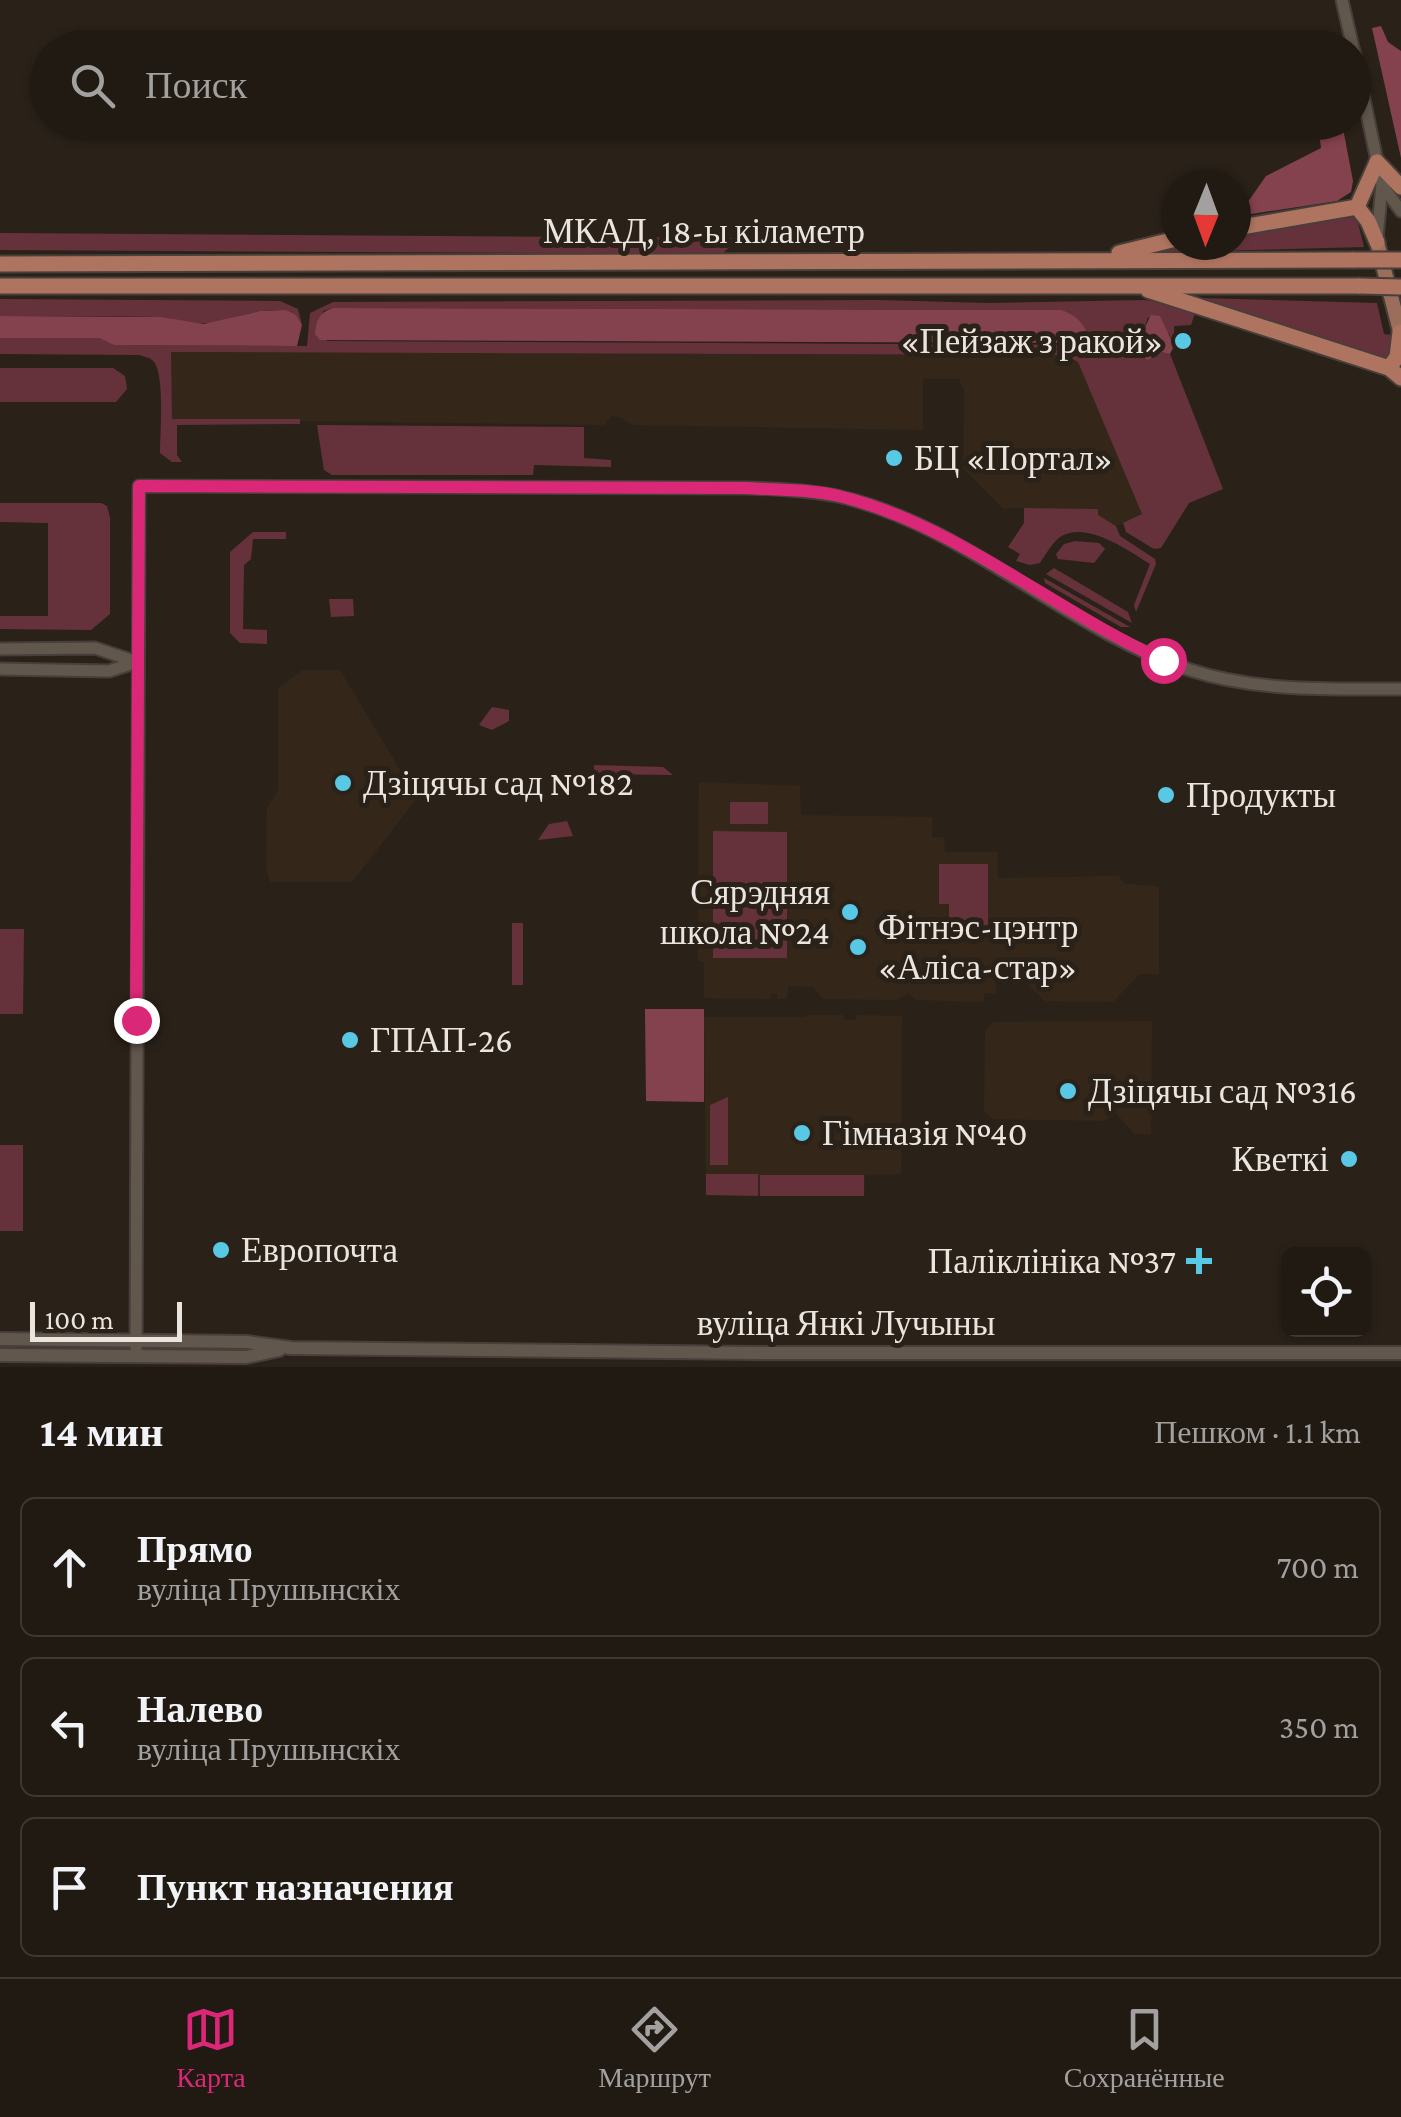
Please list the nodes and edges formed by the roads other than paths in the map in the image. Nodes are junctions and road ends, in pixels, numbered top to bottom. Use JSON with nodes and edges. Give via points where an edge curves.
{"nodes":[{"id":1,"x":1342,"y":0,"type":"edge"},
{"id":2,"x":1349,"y":30,"type":"edge"},
{"id":3,"x":1371,"y":130,"type":"edge"},
{"id":4,"x":1378,"y":162,"type":"junction"},
{"id":5,"x":1382,"y":185,"type":"junction"},
{"id":6,"x":1401,"y":187,"type":"edge"},
{"id":7,"x":1357,"y":207,"type":"junction"},
{"id":8,"x":1401,"y":211,"type":"edge"},
{"id":9,"x":1251,"y":225,"type":"edge"},
{"id":10,"x":1377,"y":242,"type":"junction"},
{"id":11,"x":1161,"y":243,"type":"edge"},
{"id":12,"x":1070,"y":259,"type":"junction"},
{"id":13,"x":1401,"y":260,"type":"edge"},
{"id":14,"x":4,"y":264,"type":"edge"},
{"id":15,"x":1130,"y":285,"type":"junction"},
{"id":16,"x":4,"y":286,"type":"edge"},
{"id":17,"x":1401,"y":287,"type":"edge"},
{"id":18,"x":1400,"y":334,"type":"edge"},
{"id":19,"x":1395,"y":373,"type":"edge"},
{"id":20,"x":0,"y":649,"type":"edge"},
{"id":21,"x":136,"y":662,"type":"junction"},
{"id":22,"x":0,"y":669,"type":"edge"},
{"id":23,"x":1401,"y":689,"type":"edge"},
{"id":24,"x":0,"y":1340,"type":"edge"},
{"id":25,"x":1401,"y":1353,"type":"edge"},
{"id":26,"x":0,"y":1355,"type":"edge"},
{"id":27,"x":136,"y":1357,"type":"edge"}],
"edges":[{"from":1,"to":2,"type":"street"},
{"from":3,"to":4,"type":"street"},
{"from":4,"to":5,"type":"street"},
{"from":4,"to":6,"type":"highway"},
{"from":4,"to":7,"type":"highway"},
{"from":5,"to":8,"type":"street"},
{"from":5,"to":10,"type":"street"},
{"from":7,"to":9,"type":"highway"},
{"from":7,"to":10,"type":"highway"},
{"from":10,"to":18,"type":"main road"},
{"from":11,"to":12,"type":"highway"},
{"from":12,"to":13,"type":"highway","name":"МКАД, 18-ы кіламетр","bridge":true},
{"from":12,"to":14,"type":"highway","name":"МКАД, 18-ы кіламетр"},
{"from":15,"to":16,"type":"highway","name":"МКАД, 18-ы кіламетр"},
{"from":15,"to":17,"type":"highway","name":"МКАД, 18-ы кіламетр","bridge":true},
{"from":15,"to":19,"type":"highway"},
{"from":18,"to":19,"type":"highway"},
{"from":20,"to":21,"type":"street","via":[[94,648]]},
{"from":21,"to":22,"type":"street","via":[[109,671]]},
{"from":21,"to":23,"type":"street","via":[[139,486],[746,488],[840,497],[897,517],[1130,645],[1194,672],[1267,686]]},
{"from":21,"to":27,"type":"street"},
{"from":24,"to":27,"type":"main road","name":"вуліца Янкі Лучыны"},
{"from":25,"to":27,"type":"main road","name":"вуліца Янкі Лучыны","via":[[757,1353],[291,1348],[247,1342]]},
{"from":26,"to":27,"type":"main road","name":"вуліца Янкі Лучыны"}]}
